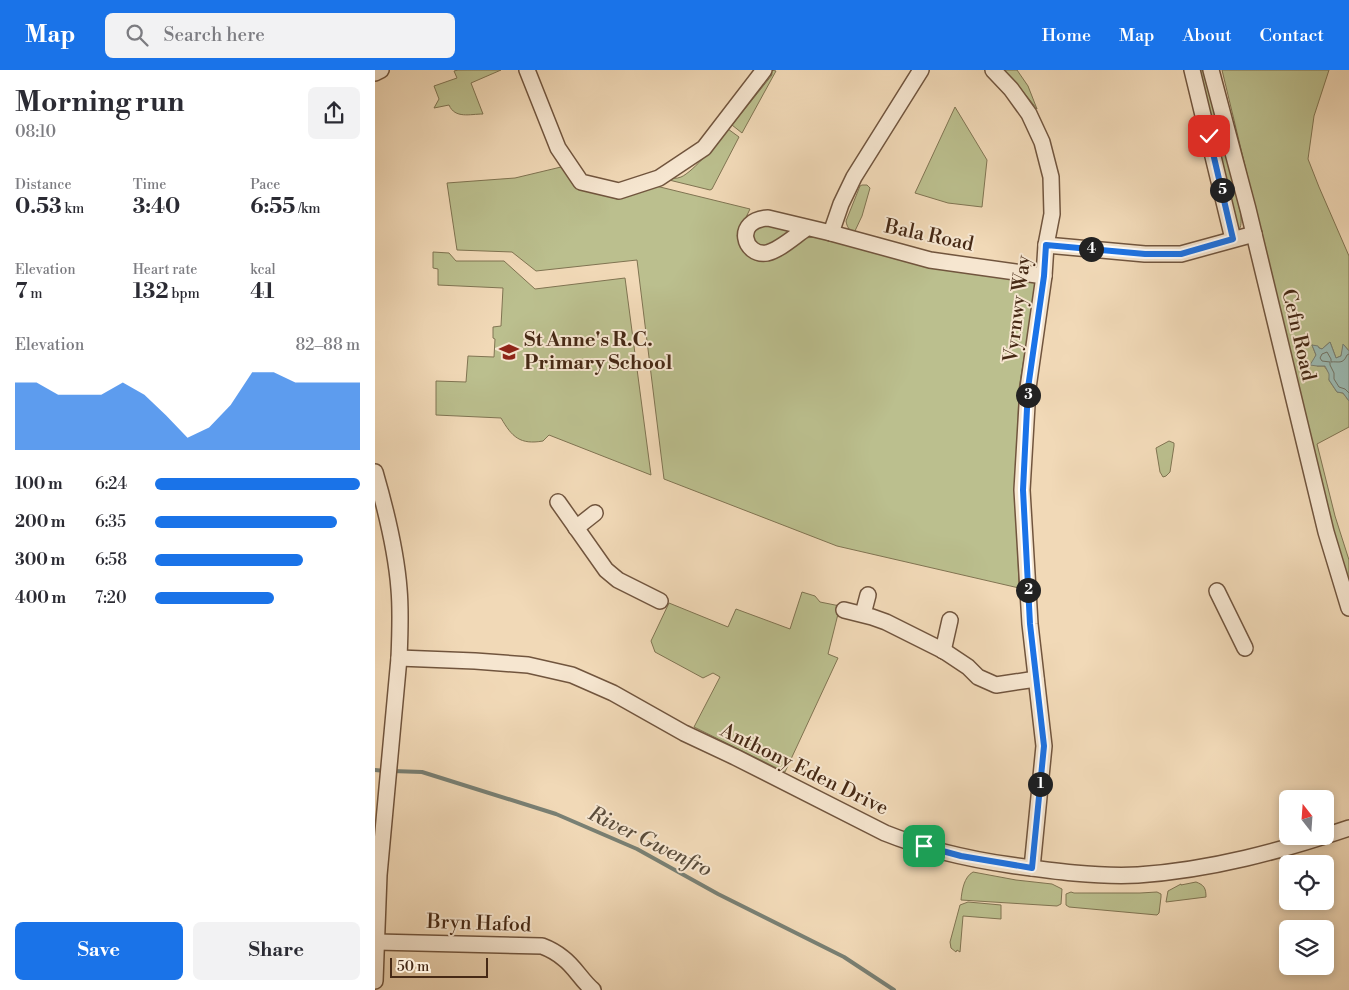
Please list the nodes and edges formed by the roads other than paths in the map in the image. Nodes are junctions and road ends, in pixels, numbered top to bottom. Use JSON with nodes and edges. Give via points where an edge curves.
{"nodes":[{"id":1,"x":381,"y":70,"type":"edge"},
{"id":2,"x":527,"y":70,"type":"edge"},
{"id":3,"x":764,"y":70,"type":"edge"},
{"id":4,"x":921,"y":70,"type":"edge"},
{"id":5,"x":993,"y":70,"type":"edge"},
{"id":6,"x":1192,"y":70,"type":"edge"},
{"id":7,"x":1211,"y":70,"type":"edge"},
{"id":8,"x":375,"y":73,"type":"edge"},
{"id":9,"x":807,"y":228,"type":"dead end"},
{"id":10,"x":831,"y":233,"type":"junction"},
{"id":11,"x":1254,"y":234,"type":"junction"},
{"id":12,"x":1233,"y":239,"type":"junction"},
{"id":13,"x":1046,"y":245,"type":"junction"},
{"id":14,"x":1044,"y":276,"type":"junction"},
{"id":15,"x":375,"y":472,"type":"edge"},
{"id":16,"x":378,"y":493,"type":"edge"},
{"id":17,"x":558,"y":502,"type":"dead end"},
{"id":18,"x":595,"y":513,"type":"dead end"},
{"id":19,"x":576,"y":528,"type":"junction"},
{"id":20,"x":1217,"y":591,"type":"dead end"},
{"id":21,"x":868,"y":595,"type":"dead end"},
{"id":22,"x":660,"y":601,"type":"dead end"},
{"id":23,"x":1349,"y":608,"type":"edge"},
{"id":24,"x":844,"y":610,"type":"dead end"},
{"id":25,"x":863,"y":614,"type":"junction"},
{"id":26,"x":950,"y":620,"type":"dead end"},
{"id":27,"x":1245,"y":648,"type":"dead end"},
{"id":28,"x":943,"y":651,"type":"junction"},
{"id":29,"x":399,"y":658,"type":"junction"},
{"id":30,"x":1036,"y":679,"type":"junction"},
{"id":31,"x":1349,"y":828,"type":"edge"},
{"id":32,"x":1032,"y":868,"type":"junction"},
{"id":33,"x":377,"y":942,"type":"junction"},
{"id":34,"x":375,"y":981,"type":"edge"},
{"id":35,"x":593,"y":990,"type":"edge"}],
"edges":[{"from":1,"to":8,"type":"street"},
{"from":2,"to":3,"type":"street","via":[[559,148],[581,182],[619,192],[659,178],[705,148]]},
{"from":4,"to":10,"type":"street","via":[[854,177]]},
{"from":5,"to":13,"type":"street","name":"Vyrnwy Way","via":[[1029,114],[1043,142],[1051,177],[1053,214]]},
{"from":6,"to":12,"type":"street"},
{"from":7,"to":11,"type":"street","name":"Cefn Road"},
{"from":9,"to":10,"type":"street","name":"Bala Road"},
{"from":10,"to":14,"type":"street","name":"Bala Road","via":[[930,260]]},
{"from":11,"to":12,"type":"street"},
{"from":11,"to":23,"type":"street","name":"Cefn Road","via":[[1326,532]]},
{"from":12,"to":13,"type":"street","via":[[1181,254]]},
{"from":13,"to":14,"type":"street","name":"Vyrnwy Way"},
{"from":14,"to":30,"type":"street","name":"Vyrnwy Way","via":[[1028,388],[1023,490]]},
{"from":15,"to":16,"type":"street"},
{"from":16,"to":29,"type":"street","via":[[390,527],[400,590]]},
{"from":17,"to":19,"type":"street"},
{"from":18,"to":19,"type":"street"},
{"from":19,"to":22,"type":"street","via":[[606,570],[618,580]]},
{"from":20,"to":27,"type":"street"},
{"from":21,"to":25,"type":"street"},
{"from":24,"to":25,"type":"street"},
{"from":25,"to":28,"type":"street"},
{"from":26,"to":28,"type":"street"},
{"from":28,"to":30,"type":"street","via":[[978,677],[996,685]]},
{"from":29,"to":32,"type":"street","name":"Anthony Eden Drive","via":[[512,664],[572,675],[892,836],[961,856]]},
{"from":29,"to":33,"type":"street","via":[[379,875]]},
{"from":30,"to":32,"type":"street","name":"Vyrnwy Way","via":[[1044,746]]},
{"from":31,"to":32,"type":"street","name":"Anthony Eden Drive","via":[[1263,855],[1165,872],[1111,875]]},
{"from":33,"to":34,"type":"street"},
{"from":33,"to":35,"type":"street","name":"Bryn Hafod","via":[[542,946],[564,959]]}]}
